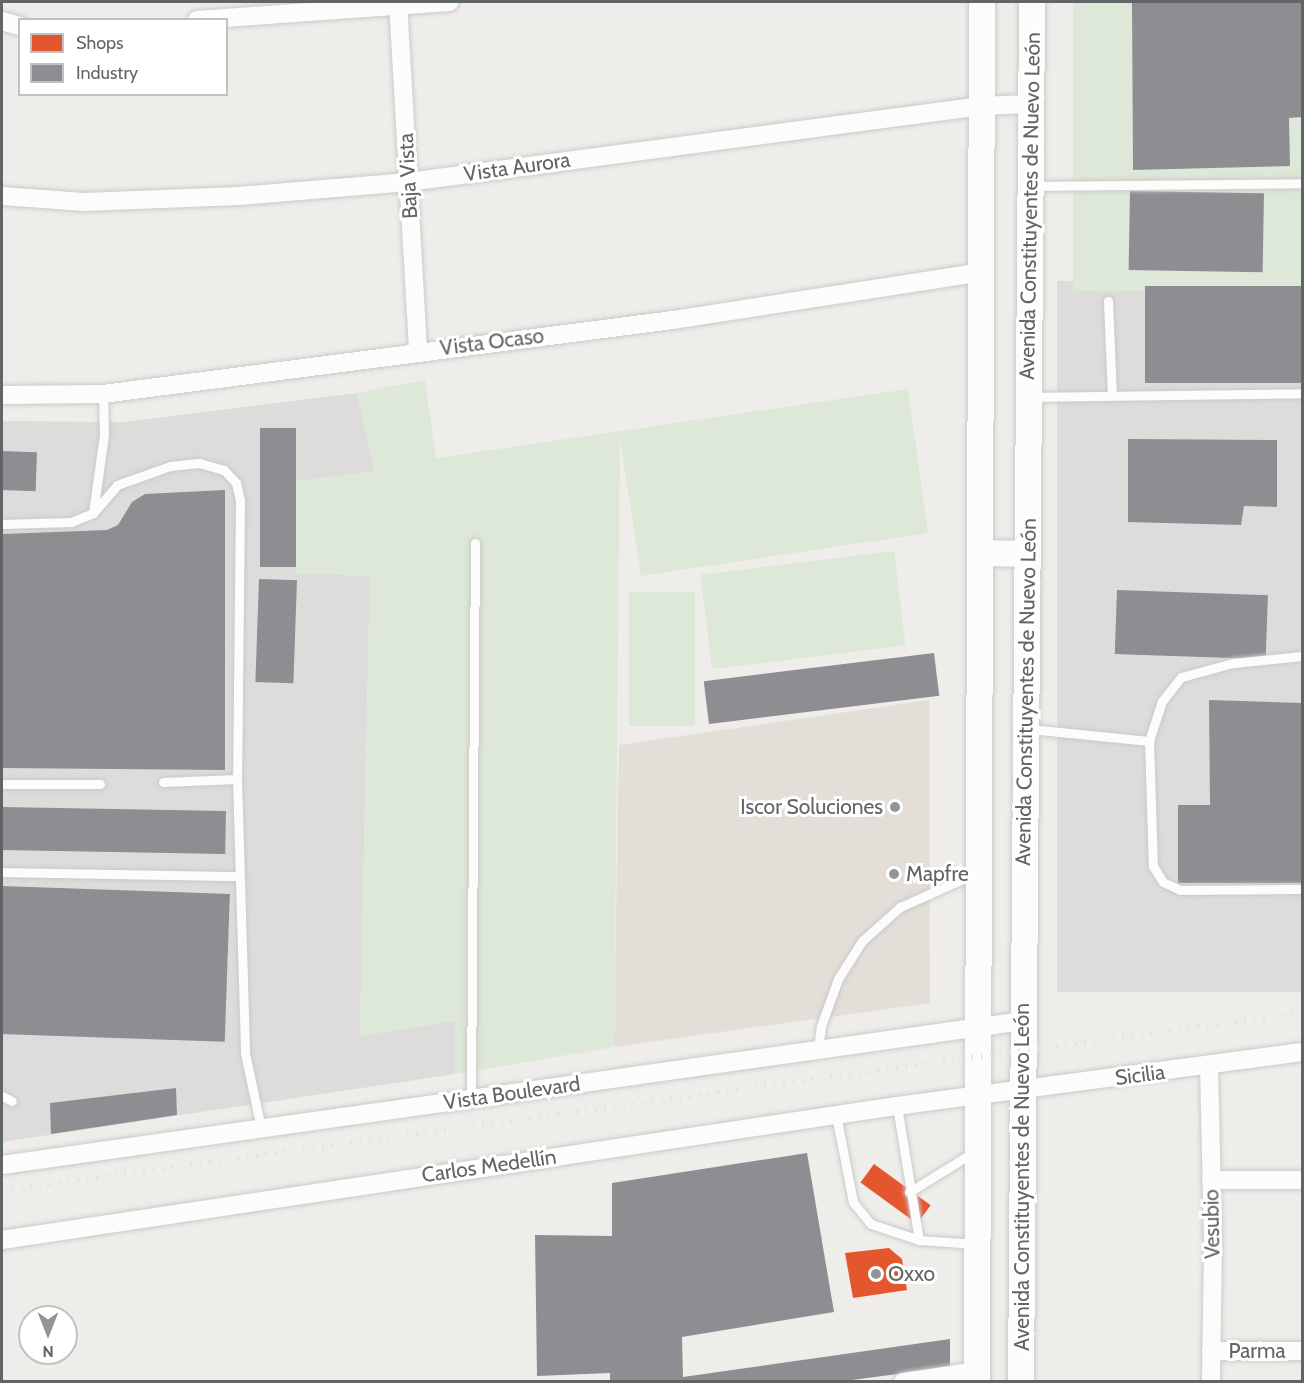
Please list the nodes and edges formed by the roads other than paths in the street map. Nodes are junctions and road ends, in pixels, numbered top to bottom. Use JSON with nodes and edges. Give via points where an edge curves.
{"nodes":[{"id":1,"x":449,"y":2,"type":"edge"},
{"id":2,"x":982,"y":2,"type":"edge"},
{"id":3,"x":1032,"y":2,"type":"edge"},
{"id":4,"x":398,"y":5,"type":"edge"},
{"id":5,"x":224,"y":18,"type":"edge"},
{"id":6,"x":2,"y":21,"type":"edge"},
{"id":7,"x":18,"y":25,"type":"edge"},
{"id":8,"x":1030,"y":104,"type":"junction"},
{"id":9,"x":982,"y":106,"type":"junction"},
{"id":10,"x":408,"y":182,"type":"junction"},
{"id":11,"x":1302,"y":183,"type":"edge"},
{"id":12,"x":1030,"y":186,"type":"junction"},
{"id":13,"x":2,"y":196,"type":"edge"},
{"id":14,"x":982,"y":272,"type":"junction"},
{"id":15,"x":1108,"y":301,"type":"dead end"},
{"id":16,"x":418,"y":351,"type":"junction"},
{"id":17,"x":1302,"y":393,"type":"edge"},
{"id":18,"x":103,"y":394,"type":"junction"},
{"id":19,"x":2,"y":395,"type":"edge"},
{"id":20,"x":1112,"y":395,"type":"junction"},
{"id":21,"x":1028,"y":397,"type":"junction"},
{"id":22,"x":93,"y":513,"type":"junction"},
{"id":23,"x":2,"y":524,"type":"edge"},
{"id":24,"x":475,"y":543,"type":"dead end"},
{"id":25,"x":981,"y":553,"type":"junction"},
{"id":26,"x":1027,"y":554,"type":"junction"},
{"id":27,"x":1302,"y":656,"type":"edge"},
{"id":28,"x":1026,"y":729,"type":"junction"},
{"id":29,"x":1149,"y":741,"type":"junction"},
{"id":30,"x":237,"y":779,"type":"junction"},
{"id":31,"x":164,"y":782,"type":"dead end"},
{"id":32,"x":2,"y":784,"type":"edge"},
{"id":33,"x":100,"y":784,"type":"dead end"},
{"id":34,"x":2,"y":872,"type":"edge"},
{"id":35,"x":978,"y":873,"type":"junction"},
{"id":36,"x":238,"y":876,"type":"junction"},
{"id":37,"x":1302,"y":889,"type":"edge"},
{"id":38,"x":1023,"y":1021,"type":"junction"},
{"id":39,"x":977,"y":1026,"type":"junction"},
{"id":40,"x":818,"y":1048,"type":"junction"},
{"id":41,"x":1302,"y":1052,"type":"edge"},
{"id":42,"x":1209,"y":1066,"type":"junction"},
{"id":43,"x":1024,"y":1088,"type":"junction"},
{"id":44,"x":976,"y":1095,"type":"junction"},
{"id":45,"x":2,"y":1096,"type":"edge"},
{"id":46,"x":471,"y":1099,"type":"junction"},
{"id":47,"x":12,"y":1101,"type":"dead end"},
{"id":48,"x":897,"y":1106,"type":"junction"},
{"id":49,"x":836,"y":1115,"type":"junction"},
{"id":50,"x":261,"y":1128,"type":"junction"},
{"id":51,"x":977,"y":1150,"type":"junction"},
{"id":52,"x":2,"y":1165,"type":"edge"},
{"id":53,"x":1302,"y":1179,"type":"edge"},
{"id":54,"x":1211,"y":1180,"type":"junction"},
{"id":55,"x":909,"y":1192,"type":"junction"},
{"id":56,"x":2,"y":1240,"type":"edge"},
{"id":57,"x":920,"y":1240,"type":"junction"},
{"id":58,"x":977,"y":1244,"type":"junction"},
{"id":59,"x":1210,"y":1351,"type":"junction"},
{"id":60,"x":1302,"y":1351,"type":"edge"},
{"id":61,"x":977,"y":1376,"type":"edge"},
{"id":62,"x":903,"y":1382,"type":"edge"},
{"id":63,"x":1021,"y":1382,"type":"edge"},
{"id":64,"x":1211,"y":1382,"type":"edge"}],
"edges":[{"from":1,"to":4,"type":"street"},
{"from":2,"to":9,"type":"main road"},
{"from":3,"to":8,"type":"main road","name":"Avenida Constituyentes de Nuevo León"},
{"from":4,"to":5,"type":"street"},
{"from":4,"to":10,"type":"street","name":"Baja Vista"},
{"from":6,"to":7,"type":"street"},
{"from":8,"to":9,"type":"street","name":"Vista Aurora"},
{"from":8,"to":12,"type":"main road","name":"Avenida Constituyentes de Nuevo León"},
{"from":9,"to":10,"type":"street","name":"Vista Aurora"},
{"from":9,"to":14,"type":"main road"},
{"from":10,"to":13,"type":"street","name":"Vista Aurora","via":[[143,200],[51,202]]},
{"from":10,"to":16,"type":"street","name":"Baja Vista"},
{"from":11,"to":12,"type":"lane"},
{"from":12,"to":21,"type":"main road","name":"Avenida Constituyentes de Nuevo León"},
{"from":14,"to":16,"type":"street","name":"Vista Ocaso","via":[[673,320]]},
{"from":14,"to":25,"type":"main road"},
{"from":15,"to":20,"type":"lane"},
{"from":16,"to":18,"type":"street","name":"Vista Ocaso"},
{"from":17,"to":20,"type":"lane"},
{"from":18,"to":19,"type":"street","name":"Vista Ocaso"},
{"from":18,"to":22,"type":"lane","via":[[104,435]]},
{"from":20,"to":21,"type":"lane"},
{"from":21,"to":26,"type":"main road","name":"Avenida Constituyentes de Nuevo León"},
{"from":22,"to":23,"type":"lane","via":[[71,522]]},
{"from":22,"to":30,"type":"lane","via":[[117,485],[170,466],[199,463],[224,470],[236,483],[240,501]]},
{"from":24,"to":46,"type":"lane"},
{"from":25,"to":26,"type":"main road"},
{"from":25,"to":35,"type":"main road"},
{"from":26,"to":28,"type":"main road","name":"Avenida Constituyentes de Nuevo León"},
{"from":27,"to":29,"type":"lane","via":[[1233,663],[1181,677],[1162,701]]},
{"from":28,"to":29,"type":"lane"},
{"from":28,"to":38,"type":"main road","name":"Avenida Constituyentes de Nuevo León"},
{"from":29,"to":37,"type":"lane","via":[[1153,866],[1164,882],[1180,890]]},
{"from":30,"to":31,"type":"lane"},
{"from":30,"to":36,"type":"lane"},
{"from":32,"to":33,"type":"lane"},
{"from":34,"to":36,"type":"lane"},
{"from":35,"to":39,"type":"main road"},
{"from":35,"to":40,"type":"lane","via":[[900,907],[862,940],[838,979],[821,1026]]},
{"from":36,"to":50,"type":"lane","via":[[244,1053]]},
{"from":38,"to":39,"type":"street","name":"Vista Boulevard"},
{"from":38,"to":43,"type":"main road","name":"Avenida Constituyentes de Nuevo León"},
{"from":39,"to":40,"type":"street","name":"Vista Boulevard"},
{"from":39,"to":44,"type":"main road"},
{"from":40,"to":46,"type":"street","name":"Vista Boulevard"},
{"from":41,"to":42,"type":"street","name":"Sicilia"},
{"from":42,"to":43,"type":"street","name":"Sicilia"},
{"from":42,"to":54,"type":"street","name":"Vesubio"},
{"from":43,"to":44,"type":"street","name":"Sicilia"},
{"from":43,"to":63,"type":"main road","name":"Avenida Constituyentes de Nuevo León"},
{"from":44,"to":48,"type":"street","name":"Carlos Medellín"},
{"from":44,"to":51,"type":"main road"},
{"from":45,"to":47,"type":"lane"},
{"from":46,"to":50,"type":"street","name":"Vista Boulevard"},
{"from":48,"to":49,"type":"street","name":"Carlos Medellín"},
{"from":48,"to":55,"type":"lane"},
{"from":49,"to":56,"type":"street","name":"Carlos Medellín"},
{"from":49,"to":57,"type":"lane","via":[[853,1202],[872,1224]]},
{"from":50,"to":52,"type":"street","name":"Vista Boulevard"},
{"from":51,"to":55,"type":"lane"},
{"from":51,"to":58,"type":"main road"},
{"from":53,"to":54,"type":"street"},
{"from":54,"to":59,"type":"street","name":"Vesubio"},
{"from":55,"to":57,"type":"lane"},
{"from":57,"to":58,"type":"lane"},
{"from":58,"to":61,"type":"main road"},
{"from":59,"to":60,"type":"street","name":"Parma"},
{"from":59,"to":64,"type":"street","name":"Vesubio"},
{"from":61,"to":62,"type":"street"}]}
